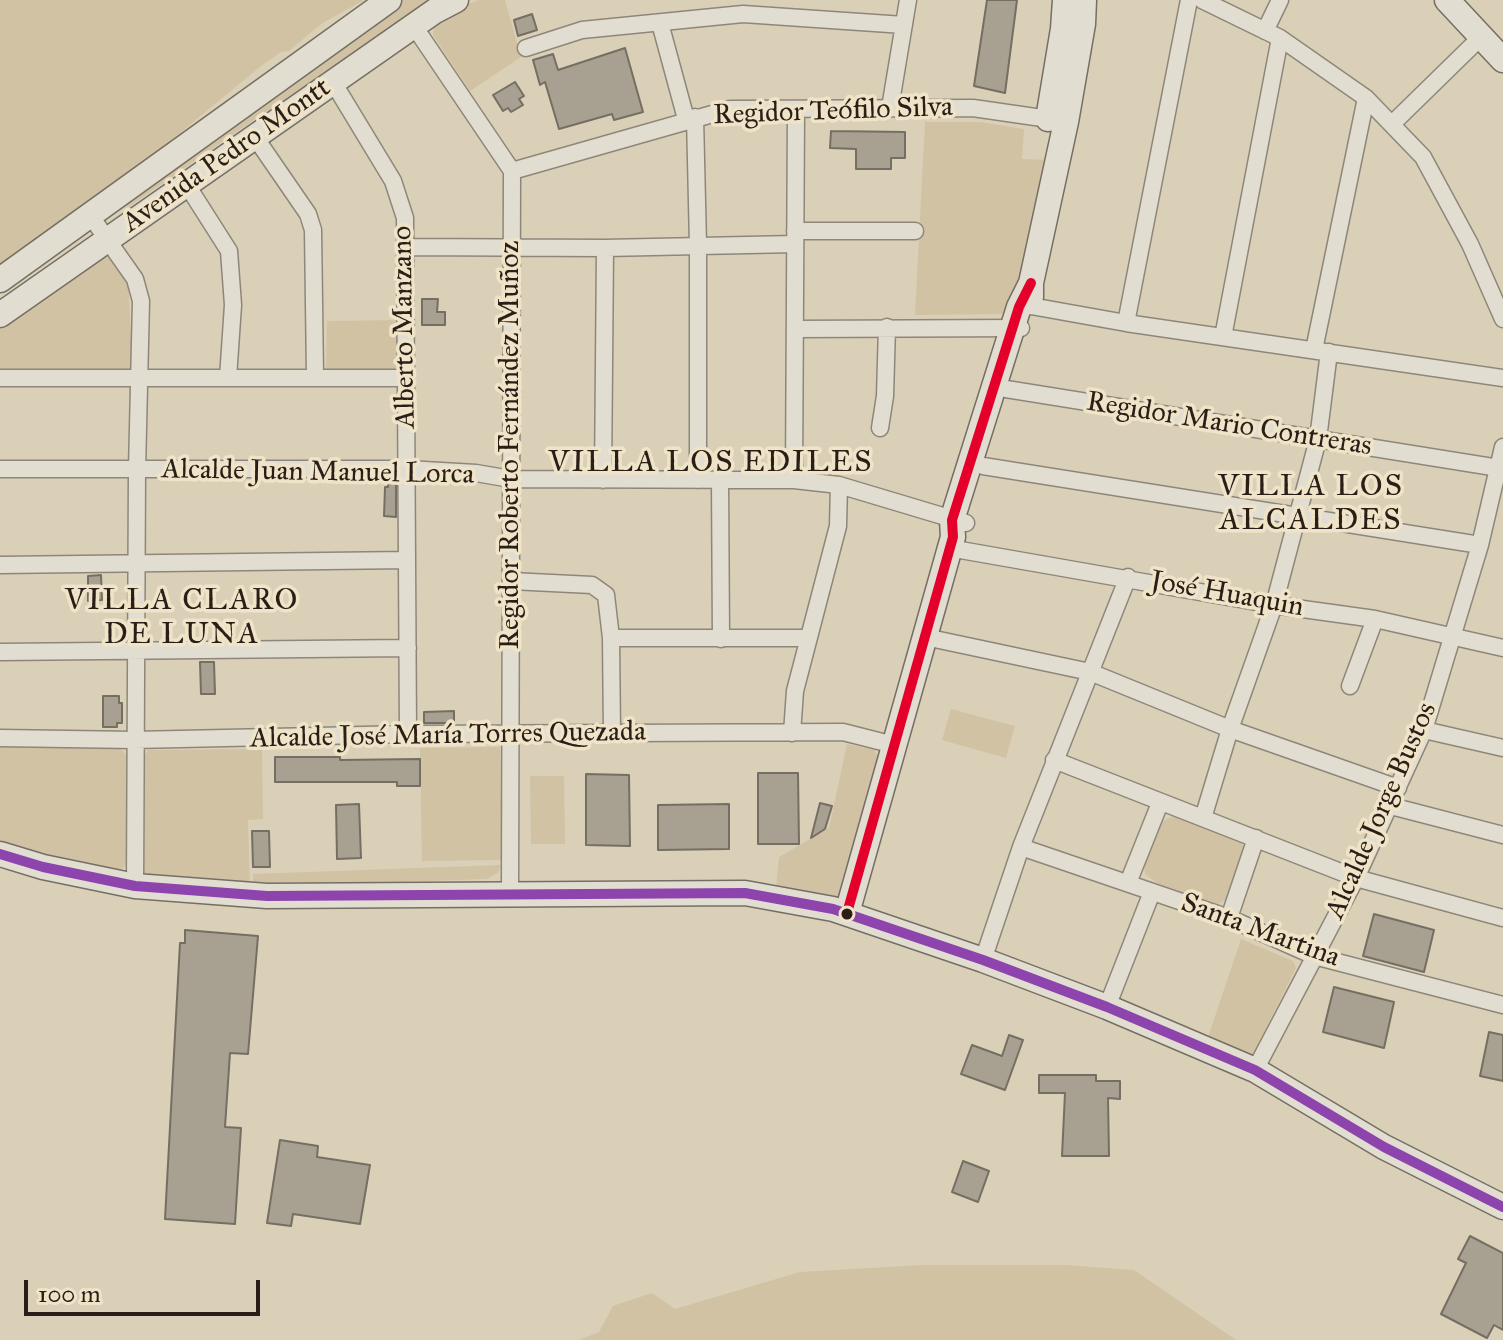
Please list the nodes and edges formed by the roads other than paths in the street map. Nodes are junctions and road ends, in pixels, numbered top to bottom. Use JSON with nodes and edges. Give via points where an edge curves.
{"nodes":[{"id":1,"x":389,"y":0,"type":"edge"},
{"id":2,"x":456,"y":0,"type":"edge"},
{"id":3,"x":908,"y":0,"type":"edge"},
{"id":4,"x":1065,"y":0,"type":"edge"},
{"id":5,"x":1084,"y":0,"type":"edge"},
{"id":6,"x":1189,"y":0,"type":"edge"},
{"id":7,"x":1202,"y":0,"type":"edge"},
{"id":8,"x":1280,"y":0,"type":"edge"},
{"id":9,"x":1447,"y":0,"type":"edge"},
{"id":10,"x":660,"y":23,"type":"junction"},
{"id":11,"x":904,"y":25,"type":"junction"},
{"id":12,"x":414,"y":26,"type":"junction"},
{"id":13,"x":1272,"y":35,"type":"junction"},
{"id":14,"x":1482,"y":36,"type":"junction"},
{"id":15,"x":526,"y":48,"type":"dead end"},
{"id":16,"x":1503,"y":60,"type":"edge"},
{"id":17,"x":333,"y":82,"type":"junction"},
{"id":18,"x":1366,"y":98,"type":"junction"},
{"id":19,"x":890,"y":108,"type":"junction"},
{"id":20,"x":796,"y":109,"type":"junction"},
{"id":21,"x":691,"y":118,"type":"junction"},
{"id":22,"x":1057,"y":121,"type":"junction"},
{"id":23,"x":1392,"y":124,"type":"junction"},
{"id":24,"x":255,"y":137,"type":"junction"},
{"id":25,"x":512,"y":171,"type":"junction"},
{"id":26,"x":187,"y":185,"type":"junction"},
{"id":27,"x":90,"y":215,"type":"junction"},
{"id":28,"x":915,"y":231,"type":"dead end"},
{"id":29,"x":795,"y":238,"type":"junction"},
{"id":30,"x":108,"y":240,"type":"junction"},
{"id":31,"x":698,"y":245,"type":"junction"},
{"id":32,"x":406,"y":247,"type":"junction"},
{"id":33,"x":512,"y":247,"type":"junction"},
{"id":34,"x":605,"y":248,"type":"junction"},
{"id":35,"x":0,"y":280,"type":"edge"},
{"id":36,"x":1024,"y":311,"type":"junction"},
{"id":37,"x":0,"y":315,"type":"edge"},
{"id":38,"x":1503,"y":319,"type":"edge"},
{"id":39,"x":1126,"y":323,"type":"junction"},
{"id":40,"x":887,"y":327,"type":"junction"},
{"id":41,"x":795,"y":329,"type":"junction"},
{"id":42,"x":1223,"y":337,"type":"junction"},
{"id":43,"x":1321,"y":351,"type":"junction"},
{"id":44,"x":315,"y":377,"type":"junction"},
{"id":45,"x":0,"y":378,"type":"edge"},
{"id":46,"x":228,"y":378,"type":"junction"},
{"id":47,"x":406,"y":378,"type":"junction"},
{"id":48,"x":1503,"y":378,"type":"edge"},
{"id":49,"x":139,"y":379,"type":"junction"},
{"id":50,"x":1006,"y":389,"type":"junction"},
{"id":51,"x":880,"y":428,"type":"dead end"},
{"id":52,"x":1318,"y":439,"type":"junction"},
{"id":53,"x":1503,"y":447,"type":"edge"},
{"id":54,"x":983,"y":466,"type":"junction"},
{"id":55,"x":1499,"y":468,"type":"junction"},
{"id":56,"x":0,"y":469,"type":"edge"},
{"id":57,"x":407,"y":469,"type":"junction"},
{"id":58,"x":137,"y":470,"type":"junction"},
{"id":59,"x":511,"y":479,"type":"junction"},
{"id":60,"x":720,"y":479,"type":"junction"},
{"id":61,"x":603,"y":480,"type":"junction"},
{"id":62,"x":698,"y":480,"type":"junction"},
{"id":63,"x":794,"y":480,"type":"junction"},
{"id":64,"x":839,"y":485,"type":"junction"},
{"id":65,"x":1297,"y":517,"type":"junction"},
{"id":66,"x":955,"y":532,"type":"junction"},
{"id":67,"x":1480,"y":545,"type":"junction"},
{"id":68,"x":407,"y":560,"type":"junction"},
{"id":69,"x":136,"y":563,"type":"junction"},
{"id":70,"x":0,"y":565,"type":"edge"},
{"id":71,"x":1128,"y":577,"type":"junction"},
{"id":72,"x":511,"y":581,"type":"junction"},
{"id":73,"x":1274,"y":605,"type":"junction"},
{"id":74,"x":1375,"y":619,"type":"junction"},
{"id":75,"x":1454,"y":635,"type":"junction"},
{"id":76,"x":925,"y":637,"type":"junction"},
{"id":77,"x":611,"y":638,"type":"junction"},
{"id":78,"x":807,"y":638,"type":"junction"},
{"id":79,"x":721,"y":639,"type":"junction"},
{"id":80,"x":408,"y":648,"type":"junction"},
{"id":81,"x":1503,"y":648,"type":"edge"},
{"id":82,"x":136,"y":649,"type":"junction"},
{"id":83,"x":0,"y":652,"type":"edge"},
{"id":84,"x":1090,"y":672,"type":"junction"},
{"id":85,"x":1350,"y":686,"type":"dead end"},
{"id":86,"x":1230,"y":729,"type":"junction"},
{"id":87,"x":1424,"y":730,"type":"junction"},
{"id":88,"x":792,"y":733,"type":"junction"},
{"id":89,"x":408,"y":734,"type":"junction"},
{"id":90,"x":510,"y":734,"type":"junction"},
{"id":91,"x":612,"y":734,"type":"junction"},
{"id":92,"x":0,"y":738,"type":"edge"},
{"id":93,"x":134,"y":740,"type":"junction"},
{"id":94,"x":894,"y":745,"type":"junction"},
{"id":95,"x":1503,"y":748,"type":"edge"},
{"id":96,"x":1054,"y":760,"type":"junction"},
{"id":97,"x":1398,"y":788,"type":"junction"},
{"id":98,"x":1160,"y":803,"type":"junction"},
{"id":99,"x":1391,"y":806,"type":"junction"},
{"id":100,"x":1203,"y":818,"type":"junction"},
{"id":101,"x":1503,"y":835,"type":"edge"},
{"id":102,"x":1256,"y":838,"type":"junction"},
{"id":103,"x":1021,"y":847,"type":"junction"},
{"id":104,"x":0,"y":854,"type":"edge"},
{"id":105,"x":1356,"y":878,"type":"junction"},
{"id":106,"x":1128,"y":883,"type":"junction"},
{"id":107,"x":135,"y":886,"type":"junction"},
{"id":108,"x":1152,"y":892,"type":"junction"},
{"id":109,"x":510,"y":893,"type":"junction"},
{"id":110,"x":847,"y":913,"type":"junction"},
{"id":111,"x":1229,"y":918,"type":"junction"},
{"id":112,"x":1503,"y":918,"type":"edge"},
{"id":113,"x":1314,"y":956,"type":"junction"},
{"id":114,"x":983,"y":960,"type":"junction"},
{"id":115,"x":1503,"y":1005,"type":"edge"},
{"id":116,"x":1107,"y":1007,"type":"junction"},
{"id":117,"x":1255,"y":1070,"type":"junction"},
{"id":118,"x":1503,"y":1207,"type":"edge"}],
"edges":[{"from":1,"to":27,"type":"main road","name":"Avenida Pedro Montt"},
{"from":2,"to":12,"type":"main road","name":"Avenida Pedro Montt"},
{"from":3,"to":11,"type":"street"},
{"from":4,"to":22,"type":"main road"},
{"from":5,"to":22,"type":"main road","via":[[1083,24]]},
{"from":6,"to":39,"type":"street"},
{"from":7,"to":13,"type":"street"},
{"from":8,"to":13,"type":"street"},
{"from":9,"to":14,"type":"main road"},
{"from":10,"to":11,"type":"street","via":[[743,14]]},
{"from":10,"to":15,"type":"street","via":[[582,30]]},
{"from":10,"to":21,"type":"street"},
{"from":11,"to":19,"type":"street"},
{"from":12,"to":17,"type":"main road","name":"Avenida Pedro Montt"},
{"from":12,"to":25,"type":"street"},
{"from":13,"to":18,"type":"street"},
{"from":13,"to":42,"type":"street"},
{"from":14,"to":16,"type":"main road"},
{"from":14,"to":23,"type":"street"},
{"from":17,"to":24,"type":"main road","name":"Avenida Pedro Montt"},
{"from":17,"to":32,"type":"street","name":"Alberto Manzano","via":[[393,181],[405,218]]},
{"from":18,"to":23,"type":"street"},
{"from":18,"to":43,"type":"street"},
{"from":19,"to":20,"type":"street","name":"Regidor Teófilo Silva"},
{"from":19,"to":22,"type":"street","name":"Regidor Teófilo Silva","via":[[973,108]]},
{"from":20,"to":21,"type":"street","name":"Regidor Teófilo Silva","via":[[730,109]]},
{"from":20,"to":29,"type":"street"},
{"from":21,"to":25,"type":"street","name":"Regidor Teófilo Silva"},
{"from":21,"to":31,"type":"street"},
{"from":22,"to":36,"type":"main road"},
{"from":23,"to":38,"type":"street","via":[[1423,157],[1448,200]]},
{"from":24,"to":26,"type":"main road","name":"Avenida Pedro Montt"},
{"from":24,"to":44,"type":"street","via":[[308,214],[313,230]]},
{"from":25,"to":33,"type":"street","name":"Regidor Roberto Fernández Muñoz"},
{"from":26,"to":30,"type":"main road","name":"Avenida Pedro Montt"},
{"from":26,"to":46,"type":"street","via":[[229,251],[233,305]]},
{"from":27,"to":30,"type":"street"},
{"from":27,"to":35,"type":"main road","name":"Avenida Pedro Montt"},
{"from":28,"to":29,"type":"street"},
{"from":29,"to":31,"type":"street"},
{"from":29,"to":41,"type":"street"},
{"from":30,"to":37,"type":"main road","name":"Avenida Pedro Montt"},
{"from":30,"to":49,"type":"street","via":[[135,279],[141,301]]},
{"from":31,"to":34,"type":"street"},
{"from":31,"to":62,"type":"street"},
{"from":32,"to":33,"type":"street"},
{"from":32,"to":47,"type":"street","name":"Alberto Manzano"},
{"from":33,"to":34,"type":"street"},
{"from":33,"to":59,"type":"street","name":"Regidor Roberto Fernández Muñoz"},
{"from":34,"to":61,"type":"street"},
{"from":36,"to":39,"type":"street"},
{"from":36,"to":40,"type":"street"},
{"from":36,"to":50,"type":"main road"},
{"from":36,"to":66,"type":"main road"},
{"from":39,"to":42,"type":"street"},
{"from":40,"to":41,"type":"street"},
{"from":40,"to":51,"type":"street"},
{"from":41,"to":63,"type":"street"},
{"from":42,"to":43,"type":"street"},
{"from":43,"to":48,"type":"street"},
{"from":43,"to":52,"type":"street"},
{"from":44,"to":46,"type":"street"},
{"from":44,"to":47,"type":"street"},
{"from":45,"to":49,"type":"street"},
{"from":46,"to":49,"type":"street"},
{"from":47,"to":57,"type":"street","name":"Alberto Manzano"},
{"from":49,"to":58,"type":"street"},
{"from":50,"to":52,"type":"street","name":"Regidor Mario Contreras"},
{"from":50,"to":54,"type":"main road"},
{"from":52,"to":55,"type":"street","name":"Regidor Mario Contreras"},
{"from":52,"to":65,"type":"street"},
{"from":53,"to":55,"type":"street","name":"Alcalde Jorge Bustos"},
{"from":54,"to":65,"type":"street"},
{"from":54,"to":66,"type":"main road"},
{"from":55,"to":67,"type":"street","name":"Alcalde Jorge Bustos"},
{"from":56,"to":58,"type":"street","name":"Alcalde Juan Manuel Lorca"},
{"from":57,"to":58,"type":"street","name":"Alcalde Juan Manuel Lorca"},
{"from":57,"to":59,"type":"street","name":"Alcalde Juan Manuel Lorca"},
{"from":57,"to":68,"type":"street","name":"Alberto Manzano"},
{"from":58,"to":69,"type":"street"},
{"from":59,"to":61,"type":"street","name":"Alcalde Juan Manuel Lorca"},
{"from":59,"to":72,"type":"street","name":"Regidor Roberto Fernández Muñoz"},
{"from":60,"to":62,"type":"street","name":"Alcalde Juan Manuel Lorca"},
{"from":60,"to":63,"type":"street","name":"Alcalde Juan Manuel Lorca"},
{"from":60,"to":79,"type":"street"},
{"from":61,"to":62,"type":"street","name":"Alcalde Juan Manuel Lorca"},
{"from":63,"to":64,"type":"street","name":"Alcalde Juan Manuel Lorca"},
{"from":64,"to":66,"type":"street","name":"Alcalde Juan Manuel Lorca"},
{"from":64,"to":78,"type":"street","via":[[838,526]]},
{"from":65,"to":67,"type":"street"},
{"from":65,"to":73,"type":"street"},
{"from":66,"to":71,"type":"street","name":"José Huaquin"},
{"from":66,"to":76,"type":"main road"},
{"from":67,"to":75,"type":"street","name":"Alcalde Jorge Bustos"},
{"from":68,"to":69,"type":"street"},
{"from":68,"to":80,"type":"street","name":"Alberto Manzano"},
{"from":69,"to":70,"type":"street"},
{"from":69,"to":82,"type":"street"},
{"from":71,"to":73,"type":"street","name":"José Huaquin"},
{"from":71,"to":84,"type":"street"},
{"from":72,"to":77,"type":"street","via":[[598,587],[608,600]]},
{"from":72,"to":90,"type":"street","name":"Regidor Roberto Fernández Muñoz"},
{"from":73,"to":74,"type":"street","name":"José Huaquin"},
{"from":73,"to":86,"type":"street"},
{"from":74,"to":75,"type":"street","name":"José Huaquin"},
{"from":74,"to":85,"type":"street"},
{"from":75,"to":81,"type":"street","name":"José Huaquin"},
{"from":75,"to":87,"type":"street","name":"Alcalde Jorge Bustos"},
{"from":76,"to":84,"type":"street"},
{"from":76,"to":94,"type":"main road"},
{"from":77,"to":79,"type":"street"},
{"from":77,"to":91,"type":"street"},
{"from":78,"to":79,"type":"street"},
{"from":78,"to":88,"type":"street"},
{"from":80,"to":82,"type":"street"},
{"from":80,"to":89,"type":"street","name":"Alberto Manzano"},
{"from":82,"to":83,"type":"street"},
{"from":82,"to":93,"type":"street"},
{"from":84,"to":86,"type":"street"},
{"from":84,"to":96,"type":"street"},
{"from":86,"to":97,"type":"street"},
{"from":86,"to":100,"type":"street"},
{"from":87,"to":95,"type":"street"},
{"from":87,"to":97,"type":"street","name":"Alcalde Jorge Bustos"},
{"from":88,"to":91,"type":"street","name":"Alcalde José María Torres Quezada"},
{"from":88,"to":94,"type":"street","name":"Alcalde José María Torres Quezada","via":[[843,732]]},
{"from":89,"to":90,"type":"street","name":"Alcalde José María Torres Quezada"},
{"from":89,"to":93,"type":"street","name":"Alcalde José María Torres Quezada"},
{"from":90,"to":91,"type":"street","name":"Alcalde José María Torres Quezada"},
{"from":90,"to":109,"type":"street","name":"Regidor Roberto Fernández Muñoz"},
{"from":92,"to":93,"type":"street","name":"Alcalde José María Torres Quezada"},
{"from":93,"to":107,"type":"street"},
{"from":94,"to":110,"type":"main road"},
{"from":96,"to":98,"type":"street"},
{"from":96,"to":103,"type":"street"},
{"from":97,"to":99,"type":"street","name":"Alcalde Jorge Bustos"},
{"from":98,"to":100,"type":"street"},
{"from":98,"to":106,"type":"street"},
{"from":99,"to":101,"type":"street"},
{"from":99,"to":105,"type":"street","name":"Alcalde Jorge Bustos"},
{"from":100,"to":102,"type":"street"},
{"from":102,"to":105,"type":"street"},
{"from":102,"to":111,"type":"street"},
{"from":103,"to":106,"type":"street","name":"Santa Martina"},
{"from":103,"to":114,"type":"street"},
{"from":104,"to":107,"type":"main road"},
{"from":105,"to":112,"type":"street"},
{"from":105,"to":113,"type":"street","name":"Alcalde Jorge Bustos"},
{"from":106,"to":108,"type":"street","name":"Santa Martina"},
{"from":107,"to":109,"type":"main road","via":[[267,896]]},
{"from":108,"to":111,"type":"street","name":"Santa Martina"},
{"from":108,"to":116,"type":"street"},
{"from":109,"to":110,"type":"main road","via":[[745,893]]},
{"from":110,"to":114,"type":"main road"},
{"from":111,"to":113,"type":"street","name":"Santa Martina"},
{"from":113,"to":115,"type":"street","name":"Santa Martina"},
{"from":113,"to":117,"type":"street","name":"Alcalde Jorge Bustos"},
{"from":114,"to":116,"type":"main road"},
{"from":116,"to":117,"type":"main road"},
{"from":117,"to":118,"type":"main road","via":[[1384,1147]]}]}
